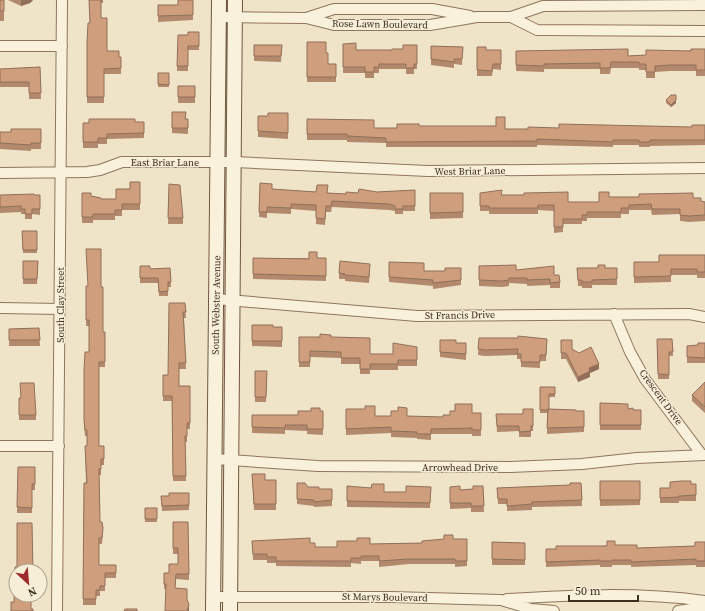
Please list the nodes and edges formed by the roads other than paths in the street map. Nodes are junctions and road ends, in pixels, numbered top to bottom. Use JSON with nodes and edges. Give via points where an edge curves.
{"nodes":[{"id":1,"x":62,"y":0,"type":"edge"},
{"id":2,"x":219,"y":0,"type":"edge"},
{"id":3,"x":235,"y":0,"type":"edge"},
{"id":4,"x":705,"y":5,"type":"edge"},
{"id":5,"x":219,"y":17,"type":"junction"},
{"id":6,"x":235,"y":17,"type":"junction"},
{"id":7,"x":477,"y":17,"type":"junction"},
{"id":8,"x":511,"y":17,"type":"junction"},
{"id":9,"x":306,"y":18,"type":"junction"},
{"id":10,"x":705,"y":31,"type":"edge"},
{"id":11,"x":0,"y":46,"type":"edge"},
{"id":12,"x":62,"y":46,"type":"junction"},
{"id":13,"x":217,"y":162,"type":"junction"},
{"id":14,"x":235,"y":162,"type":"junction"},
{"id":15,"x":705,"y":168,"type":"edge"},
{"id":16,"x":0,"y":173,"type":"edge"},
{"id":17,"x":61,"y":173,"type":"junction"},
{"id":18,"x":216,"y":299,"type":"junction"},
{"id":19,"x":233,"y":299,"type":"junction"},
{"id":20,"x":0,"y":308,"type":"edge"},
{"id":21,"x":60,"y":309,"type":"junction"},
{"id":22,"x":705,"y":311,"type":"edge"},
{"id":23,"x":614,"y":314,"type":"junction"},
{"id":24,"x":689,"y":314,"type":"junction"},
{"id":25,"x":705,"y":317,"type":"edge"},
{"id":26,"x":0,"y":446,"type":"edge"},
{"id":27,"x":59,"y":446,"type":"junction"},
{"id":28,"x":704,"y":455,"type":"edge"},
{"id":29,"x":215,"y":459,"type":"junction"},
{"id":30,"x":231,"y":459,"type":"junction"},
{"id":31,"x":230,"y":596,"type":"junction"},
{"id":32,"x":214,"y":597,"type":"junction"},
{"id":33,"x":501,"y":600,"type":"junction"},
{"id":34,"x":705,"y":601,"type":"edge"},
{"id":35,"x":705,"y":607,"type":"edge"},
{"id":36,"x":57,"y":611,"type":"edge"},
{"id":37,"x":213,"y":611,"type":"edge"},
{"id":38,"x":230,"y":611,"type":"edge"},
{"id":39,"x":554,"y":611,"type":"edge"},
{"id":40,"x":678,"y":611,"type":"edge"}],
"edges":[{"from":1,"to":12,"type":"street","name":"South Clay Street"},
{"from":2,"to":5,"type":"main road","name":"South Webster Avenue"},
{"from":3,"to":6,"type":"main road","name":"South Webster Avenue"},
{"from":4,"to":8,"type":"street","via":[[543,6]]},
{"from":5,"to":6,"type":"street","name":"Rose Lawn Boulevard"},
{"from":5,"to":13,"type":"main road","name":"South Webster Avenue"},
{"from":6,"to":9,"type":"street","name":"Rose Lawn Boulevard"},
{"from":6,"to":14,"type":"main road","name":"South Webster Avenue"},
{"from":7,"to":8,"type":"street","name":"Rose Lawn Boulevard"},
{"from":7,"to":9,"type":"street","name":"Rose Lawn Boulevard","via":[[430,25],[334,25]]},
{"from":7,"to":9,"type":"street","via":[[432,9],[334,9]]},
{"from":8,"to":10,"type":"street","name":"Rose Lawn Boulevard","via":[[537,30]]},
{"from":11,"to":12,"type":"street"},
{"from":12,"to":17,"type":"street","name":"South Clay Street"},
{"from":13,"to":14,"type":"street","name":"East Briar Lane"},
{"from":13,"to":17,"type":"street","name":"East Briar Lane","via":[[122,162],[100,170]]},
{"from":13,"to":18,"type":"main road","name":"South Webster Avenue"},
{"from":14,"to":15,"type":"street","name":"West Briar Lane","via":[[428,171]]},
{"from":14,"to":19,"type":"main road","name":"South Webster Avenue"},
{"from":16,"to":17,"type":"street","name":"East Briar Lane"},
{"from":17,"to":21,"type":"street","name":"South Clay Street"},
{"from":18,"to":19,"type":"street","name":"St Francis Drive"},
{"from":18,"to":29,"type":"main road","name":"South Webster Avenue"},
{"from":19,"to":23,"type":"street","name":"St Francis Drive","via":[[417,316]]},
{"from":19,"to":30,"type":"main road","name":"South Webster Avenue"},
{"from":20,"to":21,"type":"street"},
{"from":21,"to":27,"type":"street","name":"South Clay Street"},
{"from":22,"to":24,"type":"street"},
{"from":23,"to":24,"type":"street","name":"St Francis Drive"},
{"from":23,"to":28,"type":"street","name":"Crescent Drive","via":[[645,379]]},
{"from":24,"to":25,"type":"street","name":"St Francis Drive"},
{"from":26,"to":27,"type":"street"},
{"from":27,"to":36,"type":"street","name":"South Clay Street"},
{"from":28,"to":30,"type":"street","name":"Arrowhead Drive","via":[[510,467],[318,466]]},
{"from":29,"to":30,"type":"street","name":"Arrowhead Drive"},
{"from":29,"to":32,"type":"main road","name":"South Webster Avenue"},
{"from":30,"to":31,"type":"main road","name":"South Webster Avenue"},
{"from":31,"to":32,"type":"street","name":"St Marys Boulevard"},
{"from":31,"to":33,"type":"street","name":"St Marys Boulevard"},
{"from":31,"to":38,"type":"main road","name":"South Webster Avenue"},
{"from":32,"to":37,"type":"main road","name":"South Webster Avenue"},
{"from":33,"to":34,"type":"street","via":[[554,596],[665,596]]},
{"from":33,"to":39,"type":"street","name":"St Marys Boulevard","via":[[531,609]]},
{"from":35,"to":40,"type":"street"}]}
